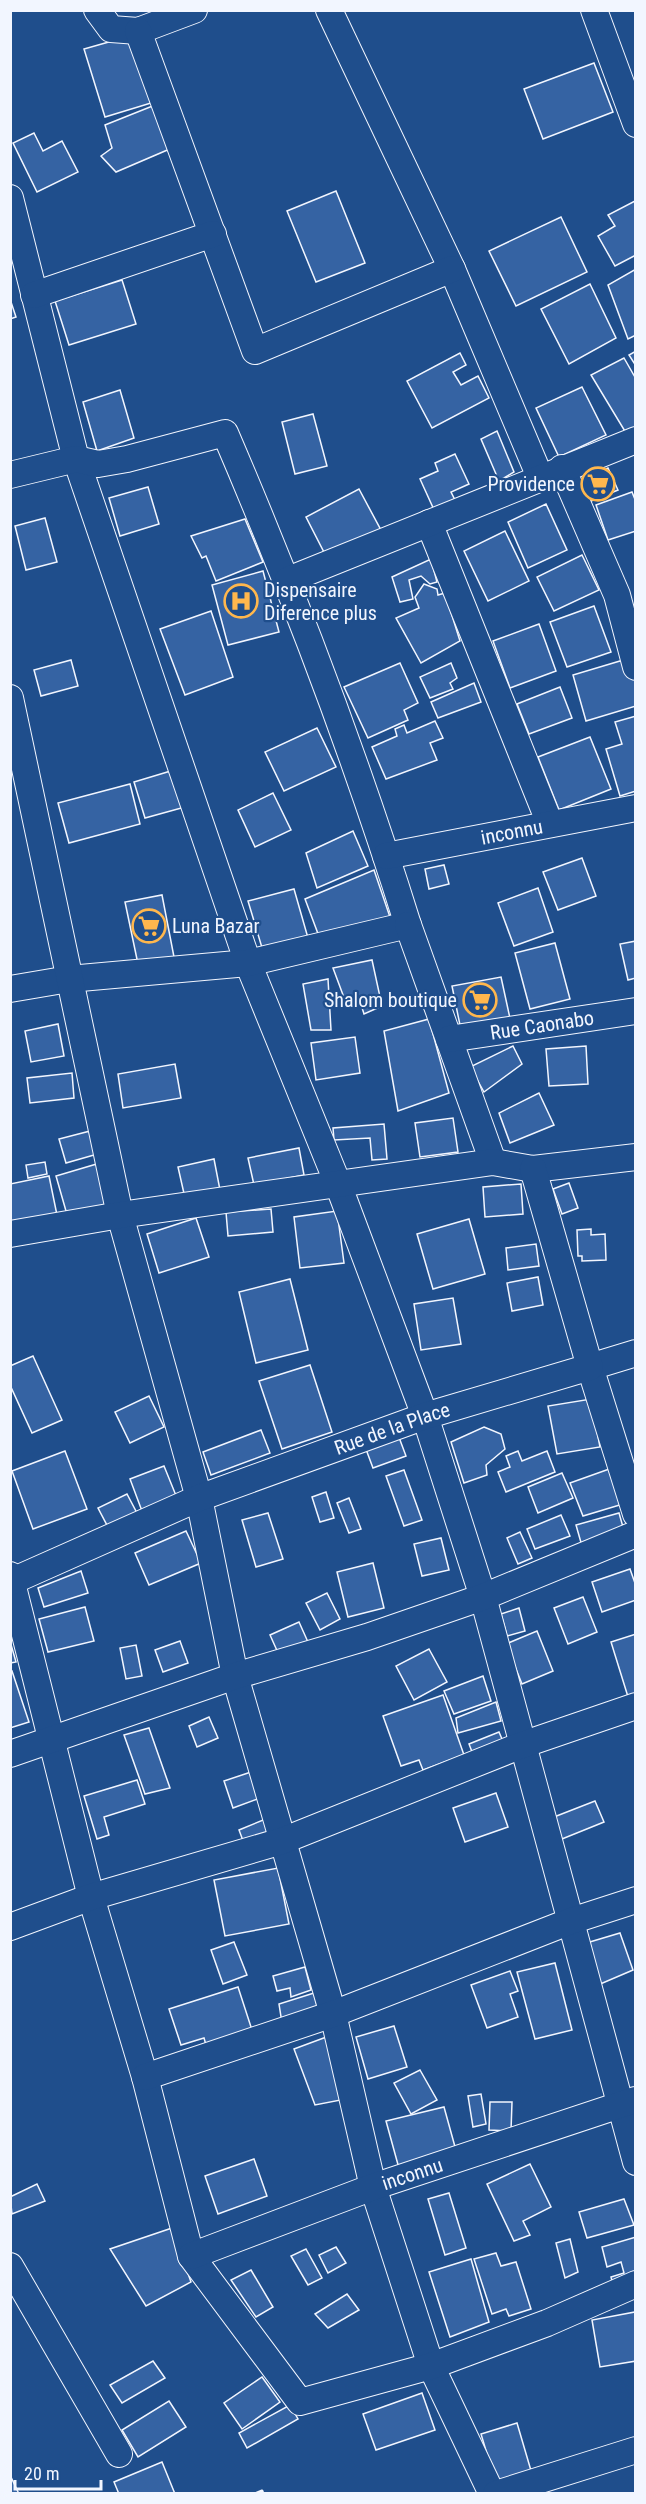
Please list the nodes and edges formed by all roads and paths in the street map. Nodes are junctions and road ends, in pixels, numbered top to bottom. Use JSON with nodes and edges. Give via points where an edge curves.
{"nodes":[{"id":1,"x":97,"y":10,"type":"edge"},
{"id":2,"x":194,"y":10,"type":"edge"},
{"id":3,"x":329,"y":10,"type":"edge"},
{"id":4,"x":594,"y":10,"type":"edge"},
{"id":5,"x":138,"y":31,"type":"junction"},
{"id":6,"x":636,"y":124,"type":"edge"},
{"id":7,"x":10,"y":198,"type":"edge"},
{"id":8,"x":213,"y":234,"type":"junction"},
{"id":9,"x":452,"y":269,"type":"junction"},
{"id":10,"x":34,"y":295,"type":"junction"},
{"id":11,"x":636,"y":440,"type":"edge"},
{"id":12,"x":87,"y":462,"type":"junction"},
{"id":13,"x":551,"y":472,"type":"junction"},
{"id":14,"x":10,"y":475,"type":"edge"},
{"id":15,"x":429,"y":524,"type":"junction"},
{"id":16,"x":288,"y":580,"type":"junction"},
{"id":17,"x":636,"y":668,"type":"edge"},
{"id":18,"x":12,"y":712,"type":"edge"},
{"id":19,"x":636,"y":808,"type":"edge"},
{"id":20,"x":550,"y":824,"type":"junction"},
{"id":21,"x":386,"y":856,"type":"junction"},
{"id":22,"x":408,"y":925,"type":"junction"},
{"id":23,"x":248,"y":963,"type":"junction"},
{"id":24,"x":69,"y":979,"type":"junction"},
{"id":25,"x":10,"y":989,"type":"edge"},
{"id":26,"x":636,"y":1011,"type":"edge"},
{"id":27,"x":448,"y":1039,"type":"junction"},
{"id":28,"x":636,"y":1157,"type":"edge"},
{"id":29,"x":494,"y":1162,"type":"junction"},
{"id":30,"x":533,"y":1169,"type":"junction"},
{"id":31,"x":338,"y":1184,"type":"junction"},
{"id":32,"x":120,"y":1215,"type":"junction"},
{"id":33,"x":10,"y":1234,"type":"edge"},
{"id":34,"x":636,"y":1353,"type":"edge"},
{"id":35,"x":590,"y":1367,"type":"junction"},
{"id":36,"x":424,"y":1416,"type":"junction"},
{"id":37,"x":199,"y":1498,"type":"junction"},
{"id":38,"x":636,"y":1514,"type":"edge"},
{"id":39,"x":636,"y":1533,"type":"edge"},
{"id":40,"x":11,"y":1579,"type":"edge"},
{"id":41,"x":483,"y":1597,"type":"junction"},
{"id":42,"x":235,"y":1676,"type":"junction"},
{"id":43,"x":636,"y":1706,"type":"edge"},
{"id":44,"x":50,"y":1740,"type":"junction"},
{"id":45,"x":522,"y":1745,"type":"junction"},
{"id":46,"x":10,"y":1754,"type":"edge"},
{"id":47,"x":282,"y":1840,"type":"junction"},
{"id":48,"x":91,"y":1897,"type":"junction"},
{"id":49,"x":636,"y":1900,"type":"edge"},
{"id":50,"x":571,"y":1921,"type":"junction"},
{"id":51,"x":10,"y":1927,"type":"edge"},
{"id":52,"x":333,"y":2014,"type":"junction"},
{"id":53,"x":145,"y":2077,"type":"junction"},
{"id":54,"x":628,"y":2102,"type":"edge"},
{"id":55,"x":636,"y":2162,"type":"edge"},
{"id":56,"x":373,"y":2187,"type":"junction"},
{"id":57,"x":191,"y":2256,"type":"junction"},
{"id":58,"x":10,"y":2266,"type":"edge"},
{"id":59,"x":636,"y":2284,"type":"edge"},
{"id":60,"x":431,"y":2366,"type":"junction"},
{"id":61,"x":636,"y":2450,"type":"edge"},
{"id":62,"x":119,"y":2454,"type":"dead end"},
{"id":63,"x":494,"y":2493,"type":"edge"}],
"edges":[{"from":1,"to":5,"type":"street","via":[[111,29]]},
{"from":2,"to":5,"type":"street"},
{"from":3,"to":9,"type":"street"},
{"from":4,"to":6,"type":"street"},
{"from":5,"to":8,"type":"street"},
{"from":7,"to":10,"type":"street"},
{"from":8,"to":9,"type":"street","via":[[255,351]]},
{"from":8,"to":10,"type":"street"},
{"from":9,"to":13,"type":"street"},
{"from":10,"to":12,"type":"street"},
{"from":11,"to":13,"type":"street"},
{"from":12,"to":14,"type":"street"},
{"from":12,"to":16,"type":"street","via":[[127,459],[225,433]]},
{"from":12,"to":23,"type":"street"},
{"from":13,"to":15,"type":"street"},
{"from":13,"to":17,"type":"street","via":[[617,595]]},
{"from":15,"to":16,"type":"street"},
{"from":15,"to":20,"type":"street"},
{"from":16,"to":21,"type":"street"},
{"from":18,"to":24,"type":"street"},
{"from":19,"to":20,"type":"street","name":"inconnu"},
{"from":20,"to":21,"type":"street","name":"inconnu"},
{"from":21,"to":22,"type":"street"},
{"from":22,"to":23,"type":"street"},
{"from":22,"to":27,"type":"street"},
{"from":23,"to":24,"type":"street"},
{"from":23,"to":31,"type":"street"},
{"from":24,"to":25,"type":"street"},
{"from":24,"to":32,"type":"street"},
{"from":26,"to":27,"type":"street","name":"Rue Caonabo"},
{"from":27,"to":29,"type":"street"},
{"from":28,"to":30,"type":"street"},
{"from":29,"to":30,"type":"street"},
{"from":29,"to":31,"type":"street"},
{"from":30,"to":35,"type":"street"},
{"from":31,"to":32,"type":"street"},
{"from":31,"to":36,"type":"street"},
{"from":32,"to":33,"type":"street"},
{"from":32,"to":37,"type":"street"},
{"from":34,"to":35,"type":"street","name":"Rue de la Place"},
{"from":35,"to":36,"type":"street","name":"Rue de la Place"},
{"from":35,"to":38,"type":"street"},
{"from":36,"to":37,"type":"street","name":"Rue de la Place"},
{"from":36,"to":41,"type":"street"},
{"from":37,"to":40,"type":"street","name":"Rue de la Place"},
{"from":37,"to":42,"type":"street"},
{"from":39,"to":41,"type":"street"},
{"from":40,"to":44,"type":"street"},
{"from":41,"to":42,"type":"street"},
{"from":41,"to":45,"type":"street"},
{"from":42,"to":44,"type":"street"},
{"from":42,"to":47,"type":"street"},
{"from":43,"to":45,"type":"street"},
{"from":44,"to":46,"type":"street"},
{"from":44,"to":48,"type":"street"},
{"from":45,"to":47,"type":"street"},
{"from":45,"to":50,"type":"street"},
{"from":47,"to":48,"type":"street"},
{"from":47,"to":52,"type":"street"},
{"from":48,"to":51,"type":"street"},
{"from":48,"to":53,"type":"street"},
{"from":49,"to":50,"type":"street"},
{"from":50,"to":52,"type":"street"},
{"from":50,"to":54,"type":"street"},
{"from":52,"to":53,"type":"street"},
{"from":52,"to":56,"type":"street"},
{"from":53,"to":57,"type":"street"},
{"from":54,"to":55,"type":"street"},
{"from":54,"to":56,"type":"street","name":"inconnu"},
{"from":56,"to":57,"type":"street","name":"inconnu"},
{"from":56,"to":60,"type":"street"},
{"from":57,"to":60,"type":"street","via":[[300,2402]]},
{"from":58,"to":62,"type":"street"},
{"from":59,"to":60,"type":"street","via":[[547,2323]]},
{"from":60,"to":63,"type":"street"},
{"from":61,"to":63,"type":"street"}]}
